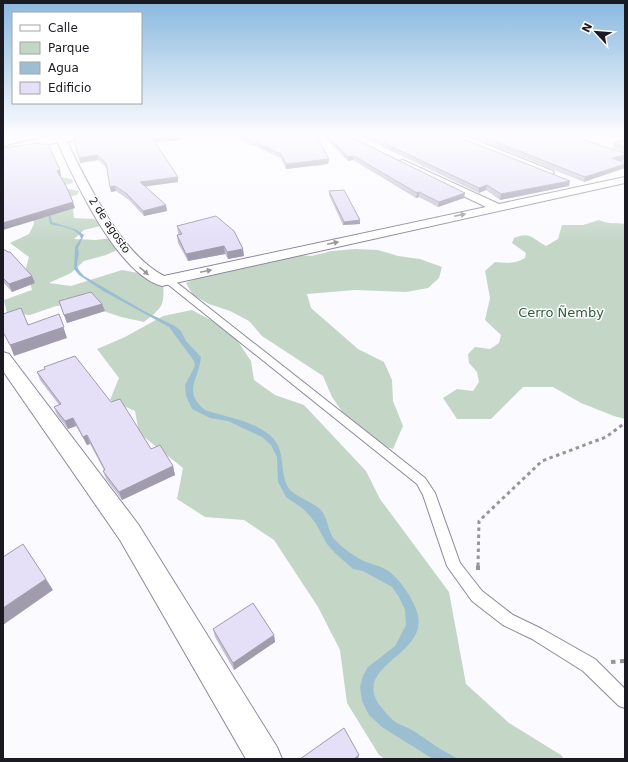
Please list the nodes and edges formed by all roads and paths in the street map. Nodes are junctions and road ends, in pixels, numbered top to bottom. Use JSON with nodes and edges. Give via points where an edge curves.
{"nodes":[{"id":1,"x":75,"y":170,"type":"edge"},
{"id":2,"x":418,"y":170,"type":"edge"},
{"id":3,"x":540,"y":170,"type":"edge"},
{"id":4,"x":559,"y":177,"type":"edge"},
{"id":5,"x":625,"y":180,"type":"edge"},
{"id":6,"x":573,"y":182,"type":"dead end"},
{"id":7,"x":587,"y":188,"type":"junction"},
{"id":8,"x":496,"y":207,"type":"junction"},
{"id":9,"x":168,"y":280,"type":"junction"},
{"id":10,"x":3,"y":358,"type":"edge"},
{"id":11,"x":625,"y":423,"type":"edge"},
{"id":12,"x":477,"y":596,"type":"junction"},
{"id":13,"x":625,"y":700,"type":"edge"},
{"id":14,"x":265,"y":759,"type":"edge"}],
"edges":[{"from":1,"to":9,"type":"street","name":"2 de agosto","one_way":true,"via":[[100,215],[139,267],[154,279]]},
{"from":2,"to":8,"type":"street"},
{"from":3,"to":4,"type":"street"},
{"from":5,"to":7,"type":"street"},
{"from":6,"to":7,"type":"street"},
{"from":7,"to":8,"type":"street"},
{"from":9,"to":8,"type":"street","one_way":true},
{"from":9,"to":12,"type":"lane","via":[[421,481],[429,493],[454,566]]},
{"from":10,"to":14,"type":"street","via":[[129,532]]},
{"from":11,"to":12,"type":"path","via":[[606,437],[542,461],[479,521]]},
{"from":12,"to":13,"type":"lane","via":[[508,620],[589,665]]}]}
